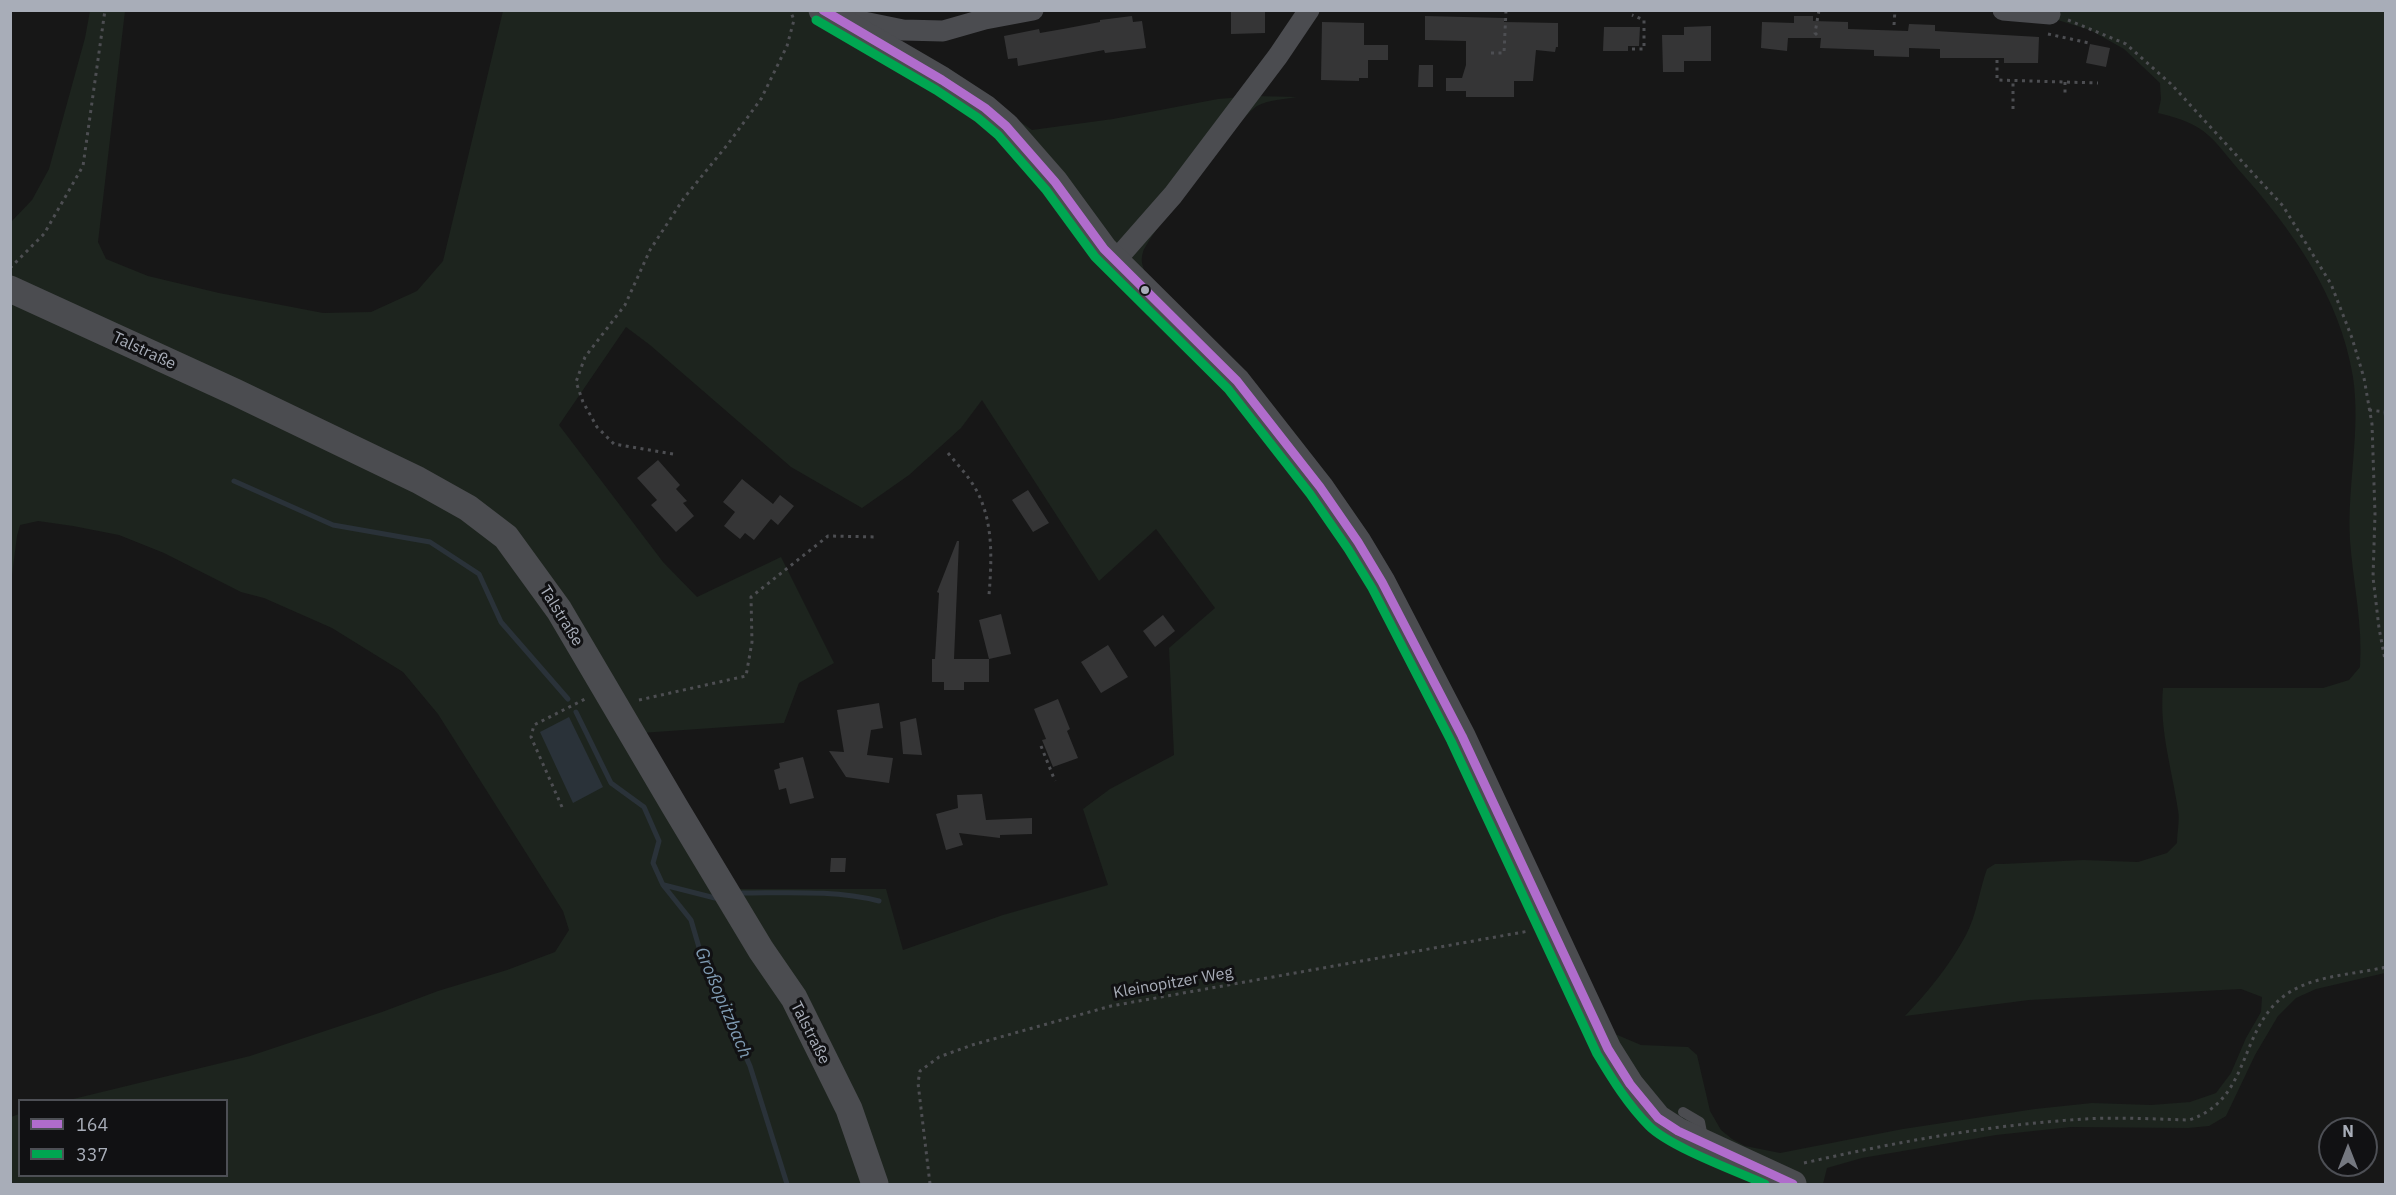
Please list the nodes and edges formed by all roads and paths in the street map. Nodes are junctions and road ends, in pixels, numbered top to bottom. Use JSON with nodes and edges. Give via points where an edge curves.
{"nodes":[{"id":1,"x":105,"y":10,"type":"edge"},
{"id":2,"x":790,"y":10,"type":"edge"},
{"id":3,"x":822,"y":10,"type":"edge"},
{"id":4,"x":1033,"y":10,"type":"edge"},
{"id":5,"x":1309,"y":10,"type":"edge"},
{"id":6,"x":1506,"y":10,"type":"edge"},
{"id":7,"x":1819,"y":10,"type":"edge"},
{"id":8,"x":1895,"y":10,"type":"edge"},
{"id":9,"x":2003,"y":10,"type":"edge"},
{"id":10,"x":1632,"y":15,"type":"dead end"},
{"id":11,"x":2045,"y":23,"type":"junction"},
{"id":12,"x":1894,"y":25,"type":"dead end"},
{"id":13,"x":851,"y":26,"type":"junction"},
{"id":14,"x":1817,"y":35,"type":"dead end"},
{"id":15,"x":2089,"y":43,"type":"dead end"},
{"id":16,"x":1632,"y":49,"type":"dead end"},
{"id":17,"x":1491,"y":53,"type":"dead end"},
{"id":18,"x":1997,"y":60,"type":"dead end"},
{"id":19,"x":2013,"y":81,"type":"junction"},
{"id":20,"x":2065,"y":82,"type":"junction"},
{"id":21,"x":2098,"y":83,"type":"dead end"},
{"id":22,"x":2065,"y":95,"type":"dead end"},
{"id":23,"x":2013,"y":109,"type":"dead end"},
{"id":24,"x":1115,"y":261,"type":"junction"},
{"id":25,"x":10,"y":268,"type":"edge"},
{"id":26,"x":10,"y":289,"type":"edge"},
{"id":27,"x":2369,"y":410,"type":"junction"},
{"id":28,"x":2385,"y":412,"type":"edge"},
{"id":29,"x":948,"y":453,"type":"dead end"},
{"id":30,"x":672,"y":454,"type":"dead end"},
{"id":31,"x":878,"y":537,"type":"dead end"},
{"id":32,"x":990,"y":596,"type":"dead end"},
{"id":33,"x":2385,"y":665,"type":"edge"},
{"id":34,"x":582,"y":701,"type":"dead end"},
{"id":35,"x":614,"y":706,"type":"junction"},
{"id":36,"x":1041,"y":746,"type":"dead end"},
{"id":37,"x":1055,"y":781,"type":"dead end"},
{"id":38,"x":562,"y":807,"type":"dead end"},
{"id":39,"x":1550,"y":924,"type":"junction"},
{"id":40,"x":2385,"y":967,"type":"edge"},
{"id":41,"x":1683,"y":1112,"type":"dead end"},
{"id":42,"x":1704,"y":1143,"type":"junction"},
{"id":43,"x":1790,"y":1183,"type":"edge"},
{"id":44,"x":875,"y":1185,"type":"edge"},
{"id":45,"x":930,"y":1185,"type":"edge"}],
"edges":[{"from":1,"to":25,"type":"path","via":[[83,166],[44,234]]},
{"from":2,"to":30,"type":"path","via":[[794,20],[787,46],[760,99],[684,198],[650,250],[625,305],[585,357],[576,382],[597,427],[614,444]]},
{"from":3,"to":13,"type":"street"},
{"from":4,"to":13,"type":"street","via":[[943,31],[903,30],[854,20]]},
{"from":5,"to":24,"type":"street","via":[[1173,195]]},
{"from":6,"to":17,"type":"path","via":[[1504,53]]},
{"from":7,"to":14,"type":"path","via":[[1815,21]]},
{"from":8,"to":12,"type":"path"},
{"from":9,"to":11,"type":"street"},
{"from":10,"to":16,"type":"path","via":[[1644,20],[1644,49]]},
{"from":11,"to":15,"type":"path"},
{"from":11,"to":27,"type":"path","via":[[2091,28],[2126,44],[2178,92],[2283,206],[2331,284],[2352,338]]},
{"from":13,"to":24,"type":"street","via":[[942,80],[1006,126]]},
{"from":18,"to":19,"type":"path","via":[[1997,80]]},
{"from":19,"to":20,"type":"path"},
{"from":19,"to":23,"type":"path"},
{"from":20,"to":21,"type":"path"},
{"from":20,"to":22,"type":"path"},
{"from":24,"to":39,"type":"street","via":[[1237,381],[1358,542],[1462,736]]},
{"from":26,"to":35,"type":"street","name":"Talstraße","via":[[234,392],[468,508],[506,537],[532,571]]},
{"from":27,"to":28,"type":"path"},
{"from":27,"to":33,"type":"path","via":[[2375,514],[2373,577]]},
{"from":29,"to":32,"type":"path","via":[[973,484],[988,520],[993,556]]},
{"from":31,"to":35,"type":"path","via":[[828,536],[751,597],[752,642],[746,676]]},
{"from":34,"to":38,"type":"path","via":[[534,725],[531,737]]},
{"from":35,"to":44,"type":"street","name":"Talstraße","via":[[794,998],[849,1109]]},
{"from":36,"to":37,"type":"path"},
{"from":39,"to":42,"type":"street","via":[[1608,1049],[1630,1084],[1658,1118]]},
{"from":39,"to":45,"type":"path","name":"Kleinopitzer Weg","via":[[1531,931],[1111,1006],[939,1057],[920,1071],[918,1083]]},
{"from":40,"to":43,"type":"path","via":[[2305,983],[2283,996],[2266,1014],[2226,1097],[2204,1115],[2189,1120],[2085,1119],[1895,1142],[1801,1164]]},
{"from":41,"to":42,"type":"lane","via":[[1700,1122]]},
{"from":42,"to":43,"type":"street"}]}
